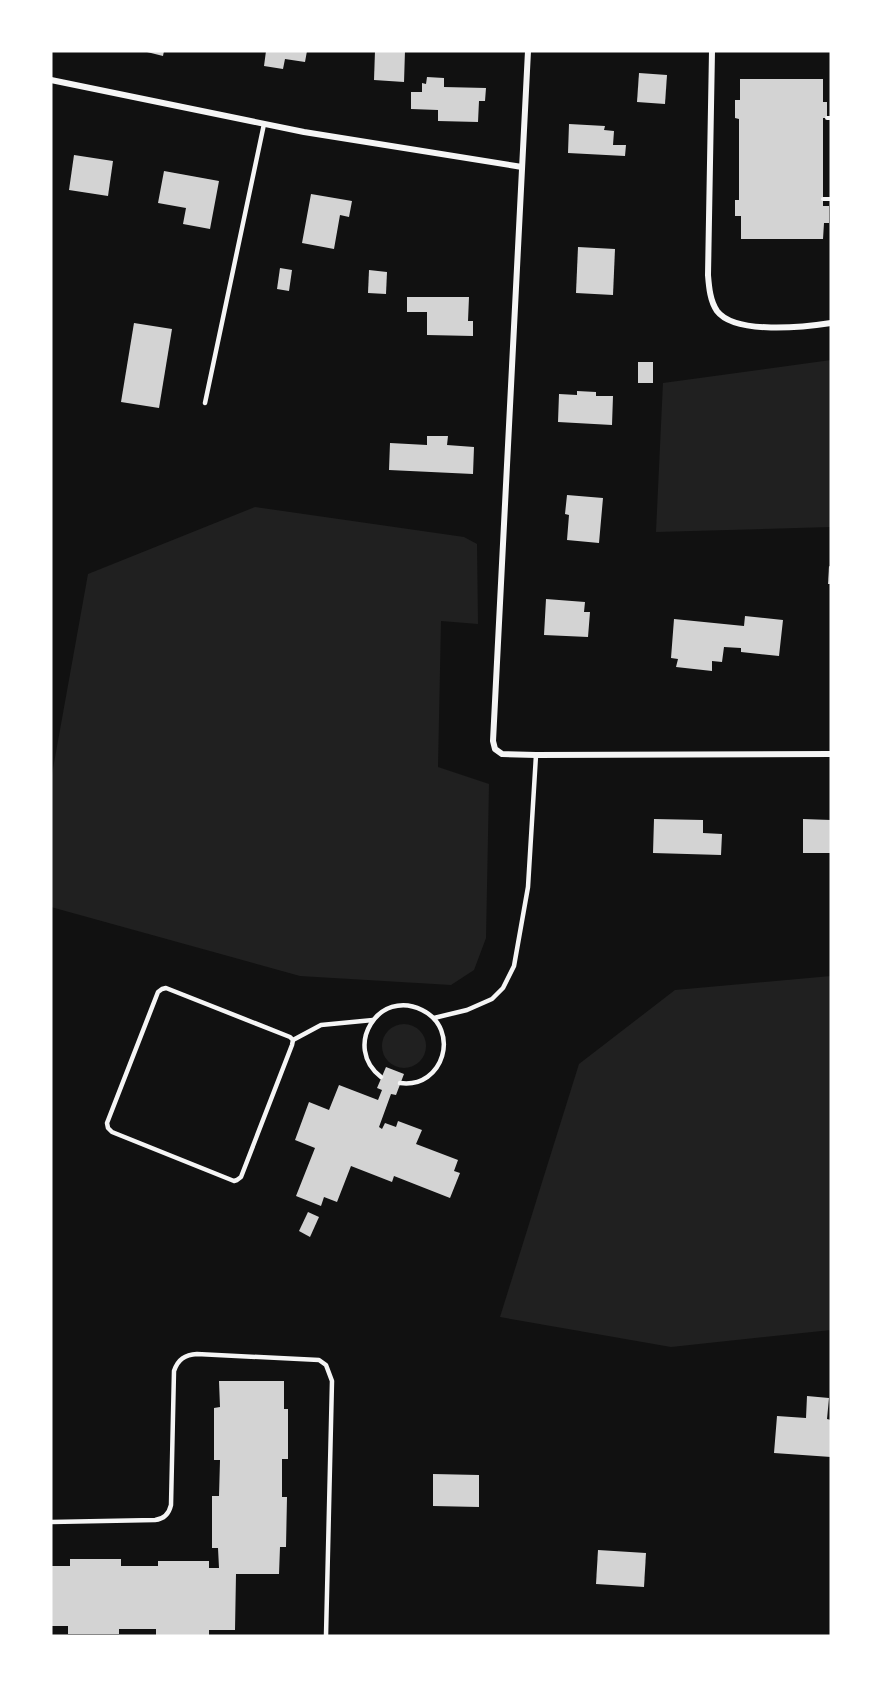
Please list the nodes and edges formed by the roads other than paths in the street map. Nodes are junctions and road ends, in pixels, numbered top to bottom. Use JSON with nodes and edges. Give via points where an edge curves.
{"nodes":[{"id":1,"x":528,"y":51,"type":"edge"},
{"id":2,"x":712,"y":51,"type":"edge"},
{"id":3,"x":51,"y":80,"type":"edge"},
{"id":4,"x":264,"y":124,"type":"junction"},
{"id":5,"x":522,"y":167,"type":"junction"},
{"id":6,"x":831,"y":323,"type":"edge"},
{"id":7,"x":205,"y":403,"type":"dead end"},
{"id":8,"x":831,"y":754,"type":"edge"},
{"id":9,"x":536,"y":755,"type":"junction"},
{"id":10,"x":434,"y":1018,"type":"junction"},
{"id":11,"x":373,"y":1020,"type":"junction"},
{"id":12,"x":293,"y":1040,"type":"junction"},
{"id":13,"x":381,"y":1077,"type":"dead end"},
{"id":14,"x":400,"y":1083,"type":"dead end"},
{"id":15,"x":51,"y":1522,"type":"edge"},
{"id":16,"x":326,"y":1636,"type":"edge"}],
"edges":[{"from":1,"to":5,"type":"street"},
{"from":2,"to":6,"type":"street","via":[[708,275],[717,312],[737,324],[799,327]]},
{"from":3,"to":4,"type":"street"},
{"from":4,"to":5,"type":"street"},
{"from":4,"to":7,"type":"lane"},
{"from":5,"to":9,"type":"street","via":[[493,741],[502,754]]},
{"from":8,"to":9,"type":"street"},
{"from":9,"to":10,"type":"lane","via":[[528,887],[514,966],[503,988],[492,999]]},
{"from":10,"to":11,"type":"lane","via":[[424,1010],[397,1006],[384,1010]]},
{"from":10,"to":14,"type":"lane","via":[[444,1041],[439,1066],[420,1082]]},
{"from":11,"to":12,"type":"lane","via":[[321,1025]]},
{"from":11,"to":13,"type":"lane","via":[[364,1045],[366,1059]]},
{"from":12,"to":12,"type":"lane","via":[[162,988],[108,1128],[237,1180]]},
{"from":15,"to":16,"type":"lane","via":[[154,1520],[162,1519],[170,1511],[174,1371],[182,1358],[197,1354],[319,1360],[326,1365],[332,1381]]}]}
